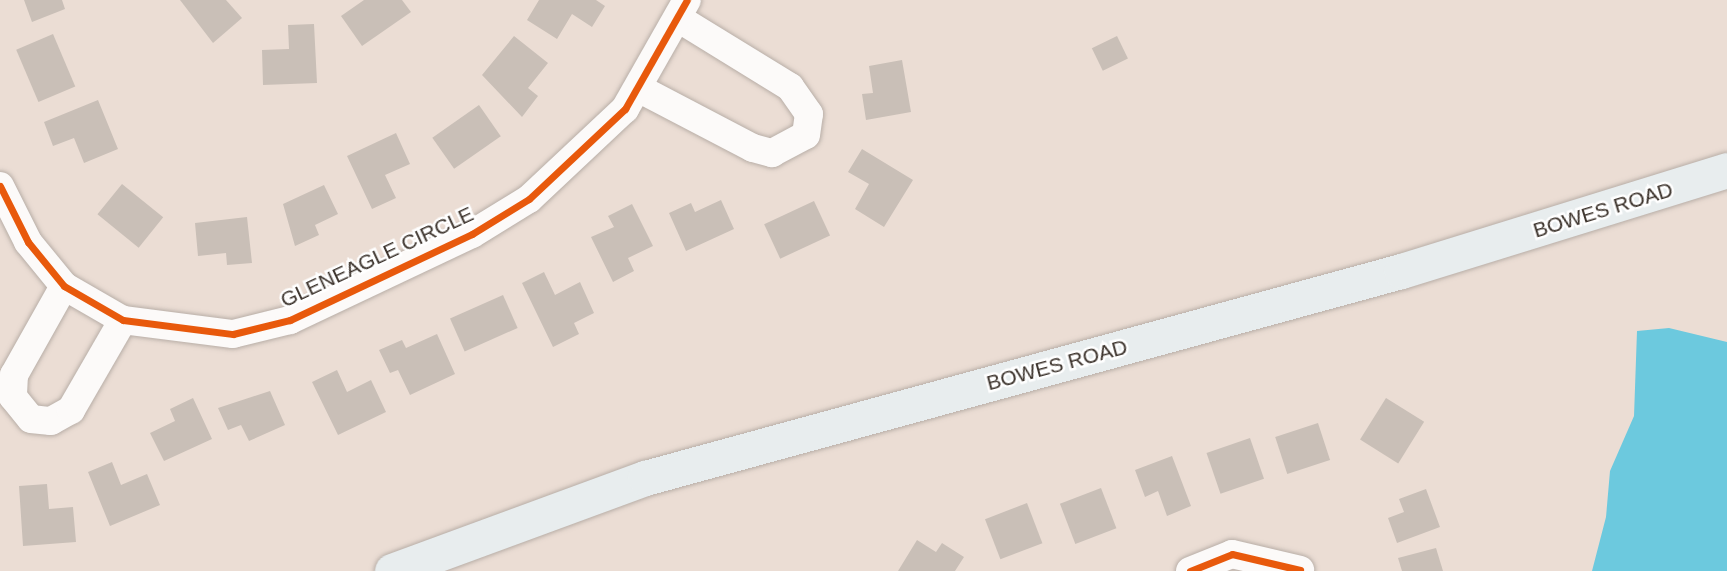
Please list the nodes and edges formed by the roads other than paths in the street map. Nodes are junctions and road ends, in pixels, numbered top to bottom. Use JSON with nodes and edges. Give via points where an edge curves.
{"nodes":[{"id":1,"x":682,"y":9,"type":"edge"},
{"id":2,"x":640,"y":89,"type":"junction"},
{"id":3,"x":1727,"y":170,"type":"edge"},
{"id":4,"x":0,"y":186,"type":"edge"},
{"id":5,"x":64,"y":286,"type":"junction"},
{"id":6,"x":123,"y":320,"type":"junction"},
{"id":7,"x":1300,"y":570,"type":"edge"},
{"id":8,"x":392,"y":571,"type":"edge"},
{"id":9,"x":1191,"y":571,"type":"edge"}],
"edges":[{"from":1,"to":2,"type":"street","name":"GLENEAGLE CIRCLE"},
{"from":1,"to":2,"type":"street","via":[[790,87],[808,114],[806,135],[772,153],[753,148]]},
{"from":2,"to":6,"type":"street","name":"GLENEAGLE CIRCLE","via":[[591,144],[529,199],[472,234],[290,320],[233,334]]},
{"from":3,"to":8,"type":"main road","name":"BOWES ROAD","via":[[1401,271],[645,478]]},
{"from":4,"to":5,"type":"street","name":"GLENEAGLE CIRCLE","via":[[29,242]]},
{"from":5,"to":6,"type":"street","name":"GLENEAGLE CIRCLE"},
{"from":5,"to":6,"type":"street","via":[[13,375],[13,397],[31,419],[51,421],[71,410]]},
{"from":7,"to":9,"type":"street","via":[[1232,554]]}]}
